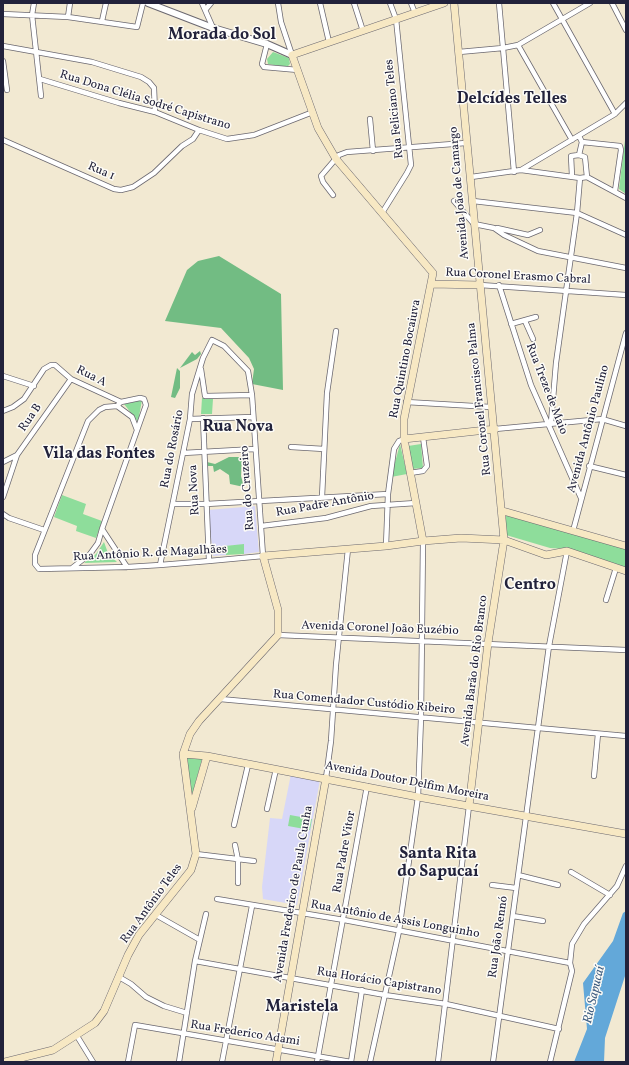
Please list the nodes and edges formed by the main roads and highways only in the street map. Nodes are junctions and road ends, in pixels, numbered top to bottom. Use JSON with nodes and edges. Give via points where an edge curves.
{"nodes":[{"id":1,"x":444,"y":3,"type":"edge"},
{"id":2,"x":454,"y":3,"type":"edge"},
{"id":3,"x":432,"y":284,"type":"junction"},
{"id":4,"x":480,"y":285,"type":"junction"},
{"id":5,"x":495,"y":429,"type":"junction"},
{"id":6,"x":404,"y":439,"type":"junction"},
{"id":7,"x":503,"y":512,"type":"junction"},
{"id":8,"x":504,"y":540,"type":"junction"},
{"id":9,"x":423,"y":541,"type":"junction"},
{"id":10,"x":626,"y":546,"type":"edge"},
{"id":11,"x":626,"y":571,"type":"edge"},
{"id":12,"x":183,"y":754,"type":"junction"},
{"id":13,"x":207,"y":756,"type":"junction"},
{"id":14,"x":326,"y":778,"type":"junction"},
{"id":15,"x":469,"y":806,"type":"junction"},
{"id":16,"x":191,"y":810,"type":"junction"},
{"id":17,"x":626,"y":834,"type":"edge"},
{"id":18,"x":5,"y":1062,"type":"edge"},
{"id":19,"x":276,"y":1062,"type":"edge"}],
"edges":[{"from":1,"to":3,"type":"main road","via":[[292,55],[321,134],[336,159],[431,270],[434,276]]},
{"from":2,"to":4,"type":"main road","name":"Avenida João de Camargo"},
{"from":3,"to":4,"type":"main road","name":"Rua Coronel Erasmo Cabral"},
{"from":3,"to":6,"type":"main road","name":"Rua Quintino Bocaiuva","via":[[406,402]]},
{"from":4,"to":5,"type":"main road","name":"Rua Coronel Francisco Palma"},
{"from":5,"to":6,"type":"main road"},
{"from":5,"to":7,"type":"main road","name":"Rua Coronel Francisco Palma"},
{"from":6,"to":9,"type":"main road","name":"Rua Quintino Bocaiuva"},
{"from":7,"to":8,"type":"main road","name":"Rua Coronel Francisco Palma"},
{"from":7,"to":10,"type":"main road"},
{"from":8,"to":9,"type":"main road","via":[[461,538]]},
{"from":8,"to":11,"type":"main road","via":[[546,555],[567,552]]},
{"from":8,"to":15,"type":"main road","name":"Avenida Barão do Rio Branco","via":[[488,643]]},
{"from":9,"to":12,"type":"main road","via":[[263,556],[278,610],[278,635],[199,721],[190,734]]},
{"from":12,"to":13,"type":"main road","name":"Avenida Doutor Delfim Moreira"},
{"from":12,"to":16,"type":"main road","name":"Rua Antônio Teles"},
{"from":13,"to":14,"type":"main road","name":"Avenida Doutor Delfim Moreira"},
{"from":13,"to":16,"type":"main road","name":"Rua Antônio Teles"},
{"from":14,"to":15,"type":"main road","name":"Avenida Doutor Delfim Moreira"},
{"from":14,"to":19,"type":"main road","name":"Avenida Frederico de Paula Cunha"},
{"from":15,"to":17,"type":"main road","name":"Avenida Doutor Delfim Moreira"},
{"from":16,"to":18,"type":"main road","name":"Rua Antônio Teles","via":[[196,854],[187,876],[139,935],[100,1018],[89,1029],[53,1050]]}]}
